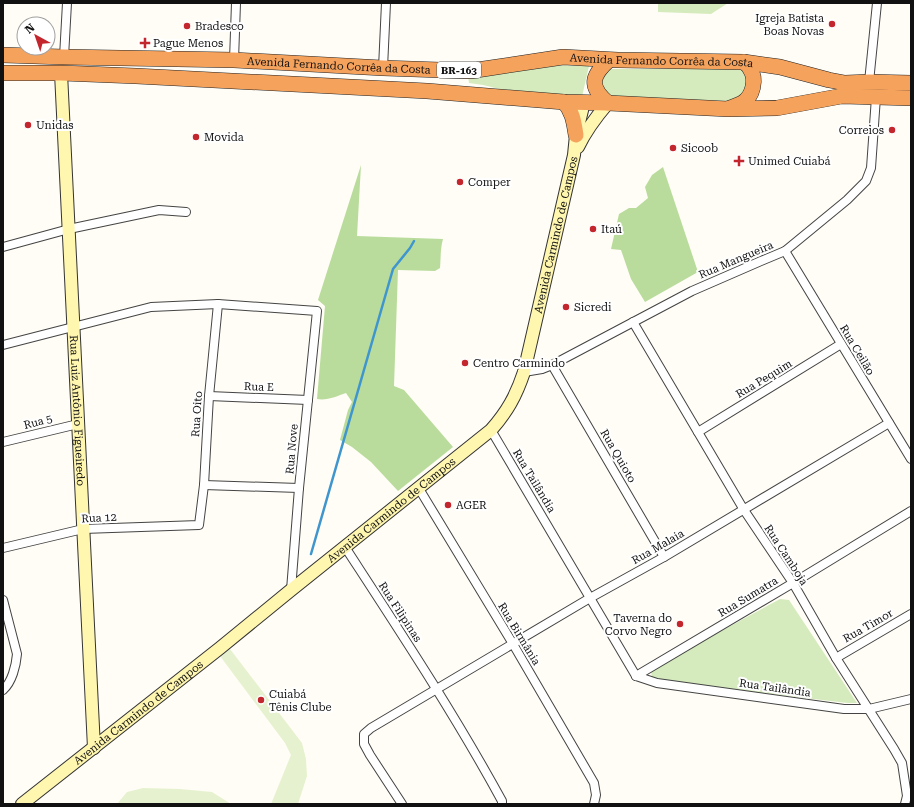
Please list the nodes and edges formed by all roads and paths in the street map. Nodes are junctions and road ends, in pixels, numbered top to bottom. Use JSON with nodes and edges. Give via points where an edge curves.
{"nodes":[{"id":1,"x":67,"y":3,"type":"edge"},
{"id":2,"x":236,"y":3,"type":"edge"},
{"id":3,"x":386,"y":3,"type":"edge"},
{"id":4,"x":877,"y":3,"type":"edge"},
{"id":5,"x":3,"y":55,"type":"edge"},
{"id":6,"x":64,"y":57,"type":"junction"},
{"id":7,"x":234,"y":60,"type":"junction"},
{"id":8,"x":609,"y":60,"type":"junction"},
{"id":9,"x":744,"y":62,"type":"junction"},
{"id":10,"x":383,"y":68,"type":"junction"},
{"id":11,"x":3,"y":73,"type":"edge"},
{"id":12,"x":61,"y":73,"type":"junction"},
{"id":13,"x":595,"y":78,"type":"junction"},
{"id":14,"x":869,"y":82,"type":"junction"},
{"id":15,"x":911,"y":83,"type":"edge"},
{"id":16,"x":876,"y":97,"type":"junction"},
{"id":17,"x":911,"y":98,"type":"edge"},
{"id":18,"x":564,"y":102,"type":"junction"},
{"id":19,"x":584,"y":102,"type":"junction"},
{"id":20,"x":608,"y":103,"type":"junction"},
{"id":21,"x":728,"y":109,"type":"junction"},
{"id":22,"x":576,"y":135,"type":"junction"},
{"id":23,"x":574,"y":155,"type":"junction"},
{"id":24,"x":186,"y":212,"type":"dead end"},
{"id":25,"x":69,"y":229,"type":"junction"},
{"id":26,"x":3,"y":247,"type":"edge"},
{"id":27,"x":785,"y":251,"type":"junction"},
{"id":28,"x":218,"y":304,"type":"junction"},
{"id":29,"x":633,"y":322,"type":"junction"},
{"id":30,"x":73,"y":327,"type":"junction"},
{"id":31,"x":841,"y":344,"type":"junction"},
{"id":32,"x":3,"y":345,"type":"edge"},
{"id":33,"x":552,"y":365,"type":"junction"},
{"id":34,"x":524,"y":372,"type":"junction"},
{"id":35,"x":209,"y":396,"type":"junction"},
{"id":36,"x":308,"y":400,"type":"junction"},
{"id":37,"x":889,"y":423,"type":"junction"},
{"id":38,"x":78,"y":424,"type":"junction"},
{"id":39,"x":491,"y":430,"type":"junction"},
{"id":40,"x":698,"y":432,"type":"junction"},
{"id":41,"x":3,"y":442,"type":"edge"},
{"id":42,"x":911,"y":459,"type":"edge"},
{"id":43,"x":204,"y":485,"type":"junction"},
{"id":44,"x":418,"y":487,"type":"junction"},
{"id":45,"x":299,"y":488,"type":"junction"},
{"id":46,"x":744,"y":510,"type":"junction"},
{"id":47,"x":911,"y":511,"type":"edge"},
{"id":48,"x":199,"y":525,"type":"joint"},
{"id":49,"x":83,"y":529,"type":"junction"},
{"id":50,"x":345,"y":547,"type":"junction"},
{"id":51,"x":3,"y":548,"type":"edge"},
{"id":52,"x":664,"y":557,"type":"junction"},
{"id":53,"x":793,"y":584,"type":"junction"},
{"id":54,"x":291,"y":590,"type":"junction"},
{"id":55,"x":590,"y":598,"type":"junction"},
{"id":56,"x":3,"y":600,"type":"edge"},
{"id":57,"x":911,"y":614,"type":"edge"},
{"id":58,"x":513,"y":644,"type":"junction"},
{"id":59,"x":836,"y":658,"type":"junction"},
{"id":60,"x":636,"y":676,"type":"junction"},
{"id":61,"x":437,"y":689,"type":"junction"},
{"id":62,"x":3,"y":690,"type":"edge"},
{"id":63,"x":911,"y":699,"type":"edge"},
{"id":64,"x":869,"y":709,"type":"junction"},
{"id":65,"x":94,"y":748,"type":"junction"},
{"id":66,"x":22,"y":804,"type":"edge"},
{"id":67,"x":402,"y":804,"type":"edge"},
{"id":68,"x":502,"y":804,"type":"edge"},
{"id":69,"x":594,"y":804,"type":"edge"},
{"id":70,"x":905,"y":804,"type":"edge"}],
"edges":[{"from":1,"to":6,"type":"street"},
{"from":2,"to":7,"type":"street"},
{"from":3,"to":10,"type":"street"},
{"from":4,"to":14,"type":"street"},
{"from":5,"to":6,"type":"highway","name":"Avenida Fernando Corrêa da Costa","number":"BR-163"},
{"from":6,"to":7,"type":"highway","name":"Avenida Fernando Corrêa da Costa","number":"BR-163"},
{"from":7,"to":10,"type":"highway","name":"Avenida Fernando Corrêa da Costa","number":"BR-163"},
{"from":8,"to":9,"type":"highway","name":"Avenida Fernando Corrêa da Costa","number":"BR-163"},
{"from":8,"to":10,"type":"highway","name":"Avenida Fernando Corrêa da Costa","number":"BR-163","via":[[563,57],[470,71]]},
{"from":8,"to":13,"type":"highway","via":[[600,68]]},
{"from":9,"to":14,"type":"highway","name":"Avenida Fernando Corrêa da Costa","number":"BR-163","via":[[780,67],[845,83]]},
{"from":9,"to":21,"type":"highway","via":[[753,75],[754,86],[744,103]]},
{"from":11,"to":12,"type":"highway","name":"Avenida Fernando Corrêa da Costa","number":"BR-163"},
{"from":12,"to":18,"type":"highway","name":"Avenida Fernando Corrêa da Costa","number":"BR-163","via":[[427,91]]},
{"from":12,"to":25,"type":"main road","name":"Rua Luiz Antônio Figueiredo"},
{"from":13,"to":19,"type":"highway"},
{"from":13,"to":20,"type":"highway","via":[[595,88]]},
{"from":14,"to":15,"type":"highway","name":"Avenida Fernando Corrêa da Costa","number":"BR-163"},
{"from":16,"to":17,"type":"highway","name":"Avenida Fernando Corrêa da Costa","number":"BR-163"},
{"from":16,"to":21,"type":"highway","name":"Avenida Fernando Corrêa da Costa","number":"BR-163","via":[[842,96],[777,108]]},
{"from":16,"to":27,"type":"street","name":"Rua Mangueira","via":[[871,168],[866,181]]},
{"from":18,"to":19,"type":"highway","name":"Avenida Fernando Corrêa da Costa","number":"BR-163"},
{"from":18,"to":22,"type":"highway","via":[[572,113]]},
{"from":19,"to":20,"type":"highway","name":"Avenida Fernando Corrêa da Costa","number":"BR-163"},
{"from":19,"to":22,"type":"main road","name":"Avenida Carmindo de Campos"},
{"from":20,"to":21,"type":"highway","name":"Avenida Fernando Corrêa da Costa","number":"BR-163"},
{"from":20,"to":23,"type":"main road","via":[[592,122]]},
{"from":22,"to":23,"type":"main road","name":"Avenida Carmindo de Campos"},
{"from":23,"to":34,"type":"main road","name":"Avenida Carmindo de Campos"},
{"from":24,"to":25,"type":"street","via":[[159,210]]},
{"from":25,"to":26,"type":"street"},
{"from":25,"to":30,"type":"main road","name":"Rua Luiz Antônio Figueiredo"},
{"from":27,"to":29,"type":"street","name":"Rua Mangueira","via":[[692,291]]},
{"from":27,"to":31,"type":"street","name":"Rua Ceilão"},
{"from":28,"to":30,"type":"street","via":[[152,307]]},
{"from":28,"to":35,"type":"street","name":"Rua Oito"},
{"from":28,"to":36,"type":"street","name":"Rua Nove","via":[[317,311]]},
{"from":29,"to":33,"type":"street","name":"Rua Mangueira"},
{"from":29,"to":40,"type":"street","name":"Rua Camboja"},
{"from":30,"to":32,"type":"street"},
{"from":30,"to":38,"type":"main road","name":"Rua Luiz Antônio Figueiredo"},
{"from":31,"to":37,"type":"street","name":"Rua Ceilão"},
{"from":31,"to":40,"type":"street","name":"Rua Pequim"},
{"from":33,"to":34,"type":"street","name":"Rua Mangueira"},
{"from":33,"to":52,"type":"street","name":"Rua Quioto"},
{"from":34,"to":39,"type":"main road","name":"Avenida Carmindo de Campos","via":[[509,408]]},
{"from":35,"to":36,"type":"street","name":"Rua E"},
{"from":35,"to":43,"type":"street","name":"Rua Oito"},
{"from":36,"to":45,"type":"street","name":"Rua Nove"},
{"from":37,"to":42,"type":"street","name":"Rua Ceilão"},
{"from":37,"to":46,"type":"street","name":"Rua Malaia"},
{"from":38,"to":41,"type":"street","name":"Rua 5"},
{"from":38,"to":49,"type":"main road","name":"Rua Luiz Antônio Figueiredo"},
{"from":39,"to":44,"type":"main road","name":"Avenida Carmindo de Campos"},
{"from":39,"to":55,"type":"street","name":"Rua Tailândia"},
{"from":40,"to":46,"type":"street","name":"Rua Camboja"},
{"from":43,"to":45,"type":"street"},
{"from":43,"to":48,"type":"street","name":"Rua Oito"},
{"from":44,"to":50,"type":"main road","name":"Avenida Carmindo de Campos"},
{"from":44,"to":58,"type":"street","name":"Rua Birmânia"},
{"from":45,"to":54,"type":"street","name":"Rua Nove"},
{"from":46,"to":52,"type":"street","name":"Rua Malaia"},
{"from":46,"to":53,"type":"street","name":"Rua Camboja"},
{"from":47,"to":53,"type":"street","name":"Rua Sumatra"},
{"from":48,"to":49,"type":"street","name":"Rua 12"},
{"from":49,"to":51,"type":"street","name":"Rua 12"},
{"from":49,"to":65,"type":"main road","name":"Rua Luiz Antônio Figueiredo"},
{"from":50,"to":54,"type":"main road","name":"Avenida Carmindo de Campos"},
{"from":50,"to":61,"type":"street","name":"Rua Filipinas"},
{"from":52,"to":55,"type":"street","name":"Rua Malaia"},
{"from":53,"to":59,"type":"street","name":"Rua Camboja"},
{"from":53,"to":60,"type":"street","name":"Rua Sumatra"},
{"from":54,"to":65,"type":"main road","name":"Avenida Carmindo de Campos"},
{"from":55,"to":58,"type":"street","name":"Rua Malaia"},
{"from":55,"to":60,"type":"street","name":"Rua Tailândia"},
{"from":56,"to":62,"type":"street","via":[[17,654],[14,671]]},
{"from":57,"to":59,"type":"street","name":"Rua Timor"},
{"from":58,"to":61,"type":"street","name":"Rua Malaia"},
{"from":58,"to":69,"type":"street","name":"Rua Birmânia","via":[[594,783]]},
{"from":59,"to":64,"type":"street","name":"Rua Camboja"},
{"from":60,"to":64,"type":"street","name":"Rua Tailândia","via":[[656,683],[844,709]]},
{"from":61,"to":67,"type":"street","name":"Rua Malaia","via":[[364,734],[364,744]]},
{"from":61,"to":68,"type":"street","name":"Rua Filipinas","via":[[487,773]]},
{"from":63,"to":64,"type":"street","name":"Rua Tailândia"},
{"from":64,"to":70,"type":"street","name":"Rua Camboja","via":[[902,763],[907,796]]},
{"from":65,"to":66,"type":"main road","name":"Avenida Carmindo de Campos"}]}
